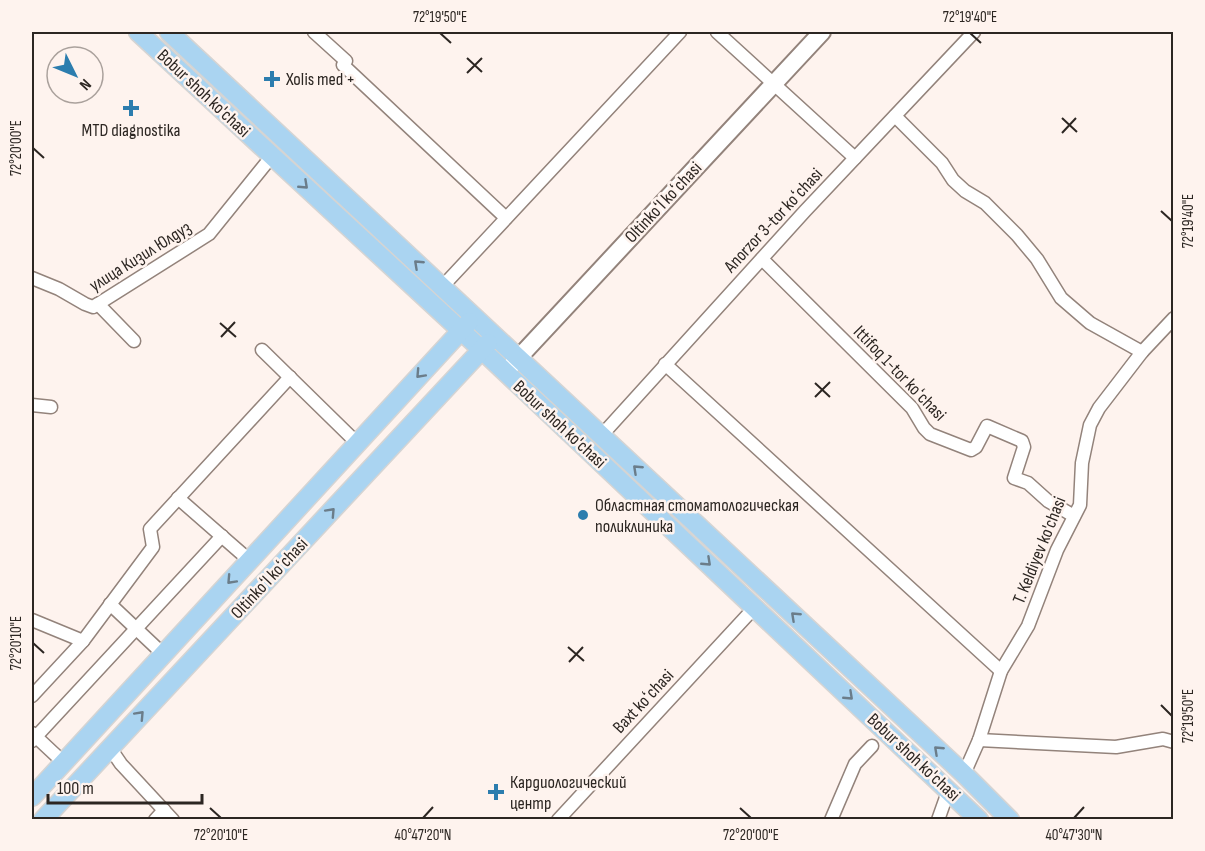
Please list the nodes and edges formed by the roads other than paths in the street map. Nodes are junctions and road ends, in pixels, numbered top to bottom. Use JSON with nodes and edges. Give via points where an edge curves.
{"nodes":[{"id":1,"x":138,"y":32,"type":"edge"},
{"id":2,"x":170,"y":32,"type":"edge"},
{"id":3,"x":314,"y":32,"type":"edge"},
{"id":4,"x":680,"y":32,"type":"edge"},
{"id":5,"x":717,"y":32,"type":"edge"},
{"id":6,"x":822,"y":32,"type":"edge"},
{"id":7,"x":974,"y":32,"type":"edge"},
{"id":8,"x":218,"y":77,"type":"junction"},
{"id":9,"x":773,"y":84,"type":"junction"},
{"id":10,"x":203,"y":92,"type":"junction"},
{"id":11,"x":895,"y":116,"type":"junction"},
{"id":12,"x":272,"y":156,"type":"junction"},
{"id":13,"x":855,"y":158,"type":"junction"},
{"id":14,"x":506,"y":218,"type":"junction"},
{"id":15,"x":762,"y":259,"type":"junction"},
{"id":16,"x":32,"y":278,"type":"edge"},
{"id":17,"x":442,"y":287,"type":"junction"},
{"id":18,"x":98,"y":304,"type":"junction"},
{"id":19,"x":474,"y":316,"type":"junction"},
{"id":20,"x":1173,"y":318,"type":"edge"},
{"id":21,"x":460,"y":330,"type":"junction"},
{"id":22,"x":495,"y":336,"type":"junction"},
{"id":23,"x":134,"y":341,"type":"dead end"},
{"id":24,"x":262,"y":350,"type":"dead end"},
{"id":25,"x":482,"y":350,"type":"junction"},
{"id":26,"x":441,"y":352,"type":"junction"},
{"id":27,"x":1142,"y":352,"type":"junction"},
{"id":28,"x":518,"y":358,"type":"junction"},
{"id":29,"x":665,"y":364,"type":"junction"},
{"id":30,"x":463,"y":370,"type":"junction"},
{"id":31,"x":505,"y":372,"type":"junction"},
{"id":32,"x":290,"y":377,"type":"junction"},
{"id":33,"x":32,"y":405,"type":"edge"},
{"id":34,"x":51,"y":407,"type":"dead end"},
{"id":35,"x":601,"y":436,"type":"junction"},
{"id":36,"x":357,"y":443,"type":"junction"},
{"id":37,"x":178,"y":498,"type":"junction"},
{"id":38,"x":1074,"y":516,"type":"junction"},
{"id":39,"x":222,"y":536,"type":"junction"},
{"id":40,"x":249,"y":560,"type":"junction"},
{"id":41,"x":110,"y":604,"type":"junction"},
{"id":42,"x":754,"y":607,"type":"junction"},
{"id":43,"x":32,"y":620,"type":"edge"},
{"id":44,"x":136,"y":629,"type":"junction"},
{"id":45,"x":82,"y":641,"type":"junction"},
{"id":46,"x":163,"y":654,"type":"junction"},
{"id":47,"x":1000,"y":671,"type":"junction"},
{"id":48,"x":32,"y":696,"type":"edge"},
{"id":49,"x":33,"y":737,"type":"edge"},
{"id":50,"x":979,"y":740,"type":"junction"},
{"id":51,"x":1173,"y":742,"type":"edge"},
{"id":52,"x":872,"y":746,"type":"dead end"},
{"id":53,"x":110,"y":748,"type":"junction"},
{"id":54,"x":63,"y":762,"type":"junction"},
{"id":55,"x":964,"y":774,"type":"junction"},
{"id":56,"x":949,"y":789,"type":"junction"},
{"id":57,"x":32,"y":797,"type":"edge"},
{"id":58,"x":164,"y":810,"type":"junction"},
{"id":59,"x":43,"y":819,"type":"edge"},
{"id":60,"x":154,"y":819,"type":"edge"},
{"id":61,"x":173,"y":819,"type":"edge"},
{"id":62,"x":558,"y":819,"type":"edge"},
{"id":63,"x":831,"y":819,"type":"edge"},
{"id":64,"x":938,"y":819,"type":"edge"},
{"id":65,"x":979,"y":819,"type":"edge"},
{"id":66,"x":1010,"y":819,"type":"edge"}],
"edges":[{"from":1,"to":10,"type":"main road","name":"Bobur shoh ko'chasi"},
{"from":2,"to":8,"type":"main road","name":"Bobur shoh ko'chasi"},
{"from":3,"to":14,"type":"street","via":[[346,61],[343,65]]},
{"from":4,"to":14,"type":"street"},
{"from":5,"to":9,"type":"street"},
{"from":6,"to":9,"type":"main road","name":"Oltinkoʻl koʻchasi"},
{"from":7,"to":11,"type":"street","name":"Anorzor 3-tor koʻchasi"},
{"from":8,"to":10,"type":"main road"},
{"from":17,"to":8,"type":"main road","name":"Bobur shoh ko'chasi","one_way":true},
{"from":9,"to":13,"type":"street"},
{"from":9,"to":28,"type":"main road","name":"Oltinkoʻl koʻchasi"},
{"from":10,"to":12,"type":"main road","name":"Bobur shoh ko'chasi"},
{"from":11,"to":13,"type":"street","name":"Anorzor 3-tor koʻchasi"},
{"from":11,"to":27,"type":"street","via":[[942,163],[953,180],[985,203],[1017,235],[1062,298],[1090,323]]},
{"from":12,"to":18,"type":"street","name":"улица Кизил Юлдуз","via":[[209,234]]},
{"from":12,"to":21,"type":"main road","name":"Bobur shoh ko'chasi","one_way":true},
{"from":13,"to":15,"type":"street","name":"Anorzor 3-tor koʻchasi"},
{"from":14,"to":17,"type":"street"},
{"from":15,"to":29,"type":"street","name":"Anorzor 3-tor koʻchasi"},
{"from":15,"to":38,"type":"street","name":"Ittifoq 1-tor koʻchasi","via":[[912,408],[930,434],[971,450],[987,426],[1016,437],[1024,447],[1014,478],[1028,483]]},
{"from":16,"to":18,"type":"street","name":"улица Кизил Юлдуз","via":[[85,304]]},
{"from":17,"to":19,"type":"main road","name":"Bobur shoh ko'chasi"},
{"from":18,"to":23,"type":"street"},
{"from":19,"to":21,"type":"main road","name":"Oltinkoʻl koʻchasi"},
{"from":19,"to":22,"type":"main road","name":"Bobur shoh ko'chasi"},
{"from":20,"to":27,"type":"street","name":"T. Keldiyev ko'chasi"},
{"from":21,"to":25,"type":"main road","name":"Bobur shoh ko'chasi"},
{"from":21,"to":26,"type":"main road","name":"Oltinkoʻl koʻchasi"},
{"from":22,"to":25,"type":"main road","name":"Oltinkoʻl koʻchasi"},
{"from":22,"to":28,"type":"main road","name":"Bobur shoh ko'chasi"},
{"from":24,"to":32,"type":"street"},
{"from":25,"to":26,"type":"main road","via":[[464,345]]},
{"from":25,"to":28,"type":"main road"},
{"from":25,"to":30,"type":"main road","name":"Oltinkoʻl koʻchasi"},
{"from":25,"to":31,"type":"main road","name":"Bobur shoh ko'chasi"},
{"from":26,"to":36,"type":"main road","name":"Oltinkoʻl koʻchasi","one_way":true},
{"from":27,"to":38,"type":"street","name":"T. Keldiyev ko'chasi","via":[[1090,425],[1082,463],[1080,505]]},
{"from":28,"to":31,"type":"main road","name":"Oltinkoʻl koʻchasi"},
{"from":28,"to":35,"type":"main road","name":"Bobur shoh ko'chasi"},
{"from":29,"to":35,"type":"street","name":"Anorzor 3-tor koʻchasi"},
{"from":29,"to":47,"type":"street"},
{"from":30,"to":31,"type":"main road","via":[[482,366]]},
{"from":53,"to":30,"type":"main road","name":"Oltinkoʻl koʻchasi","one_way":true},
{"from":31,"to":42,"type":"main road","name":"Bobur shoh ko'chasi","one_way":true},
{"from":32,"to":36,"type":"street"},
{"from":32,"to":37,"type":"street"},
{"from":33,"to":34,"type":"street"},
{"from":55,"to":35,"type":"main road","name":"Bobur shoh ko'chasi","one_way":true},
{"from":36,"to":40,"type":"main road","name":"Oltinkoʻl koʻchasi"},
{"from":37,"to":39,"type":"street"},
{"from":37,"to":41,"type":"street","via":[[150,529],[153,547]]},
{"from":38,"to":47,"type":"street","name":"T. Keldiyev ko'chasi","via":[[1028,626]]},
{"from":39,"to":40,"type":"street"},
{"from":39,"to":44,"type":"street"},
{"from":40,"to":46,"type":"main road","name":"Oltinkoʻl koʻchasi","one_way":true},
{"from":41,"to":44,"type":"street"},
{"from":41,"to":45,"type":"street"},
{"from":42,"to":56,"type":"main road","name":"Bobur shoh ko'chasi","one_way":true},
{"from":42,"to":62,"type":"street","name":"Baxt koʻchasi"},
{"from":43,"to":45,"type":"street"},
{"from":44,"to":46,"type":"street"},
{"from":44,"to":49,"type":"street"},
{"from":45,"to":48,"type":"street"},
{"from":46,"to":54,"type":"main road","name":"Oltinkoʻl koʻchasi"},
{"from":47,"to":50,"type":"street","name":"T. Keldiyev ko'chasi"},
{"from":49,"to":54,"type":"street"},
{"from":50,"to":51,"type":"street","via":[[1116,747],[1163,739]]},
{"from":50,"to":55,"type":"street","name":"T. Keldiyev ko'chasi"},
{"from":52,"to":63,"type":"street","via":[[855,764]]},
{"from":53,"to":58,"type":"street"},
{"from":53,"to":59,"type":"main road","name":"Oltinkoʻl koʻchasi"},
{"from":54,"to":57,"type":"main road","name":"Oltinkoʻl koʻchasi"},
{"from":55,"to":66,"type":"main road","name":"Bobur shoh ko'chasi"},
{"from":56,"to":64,"type":"street"},
{"from":56,"to":65,"type":"main road","name":"Bobur shoh ko'chasi"},
{"from":58,"to":60,"type":"street"},
{"from":58,"to":61,"type":"street"}]}
